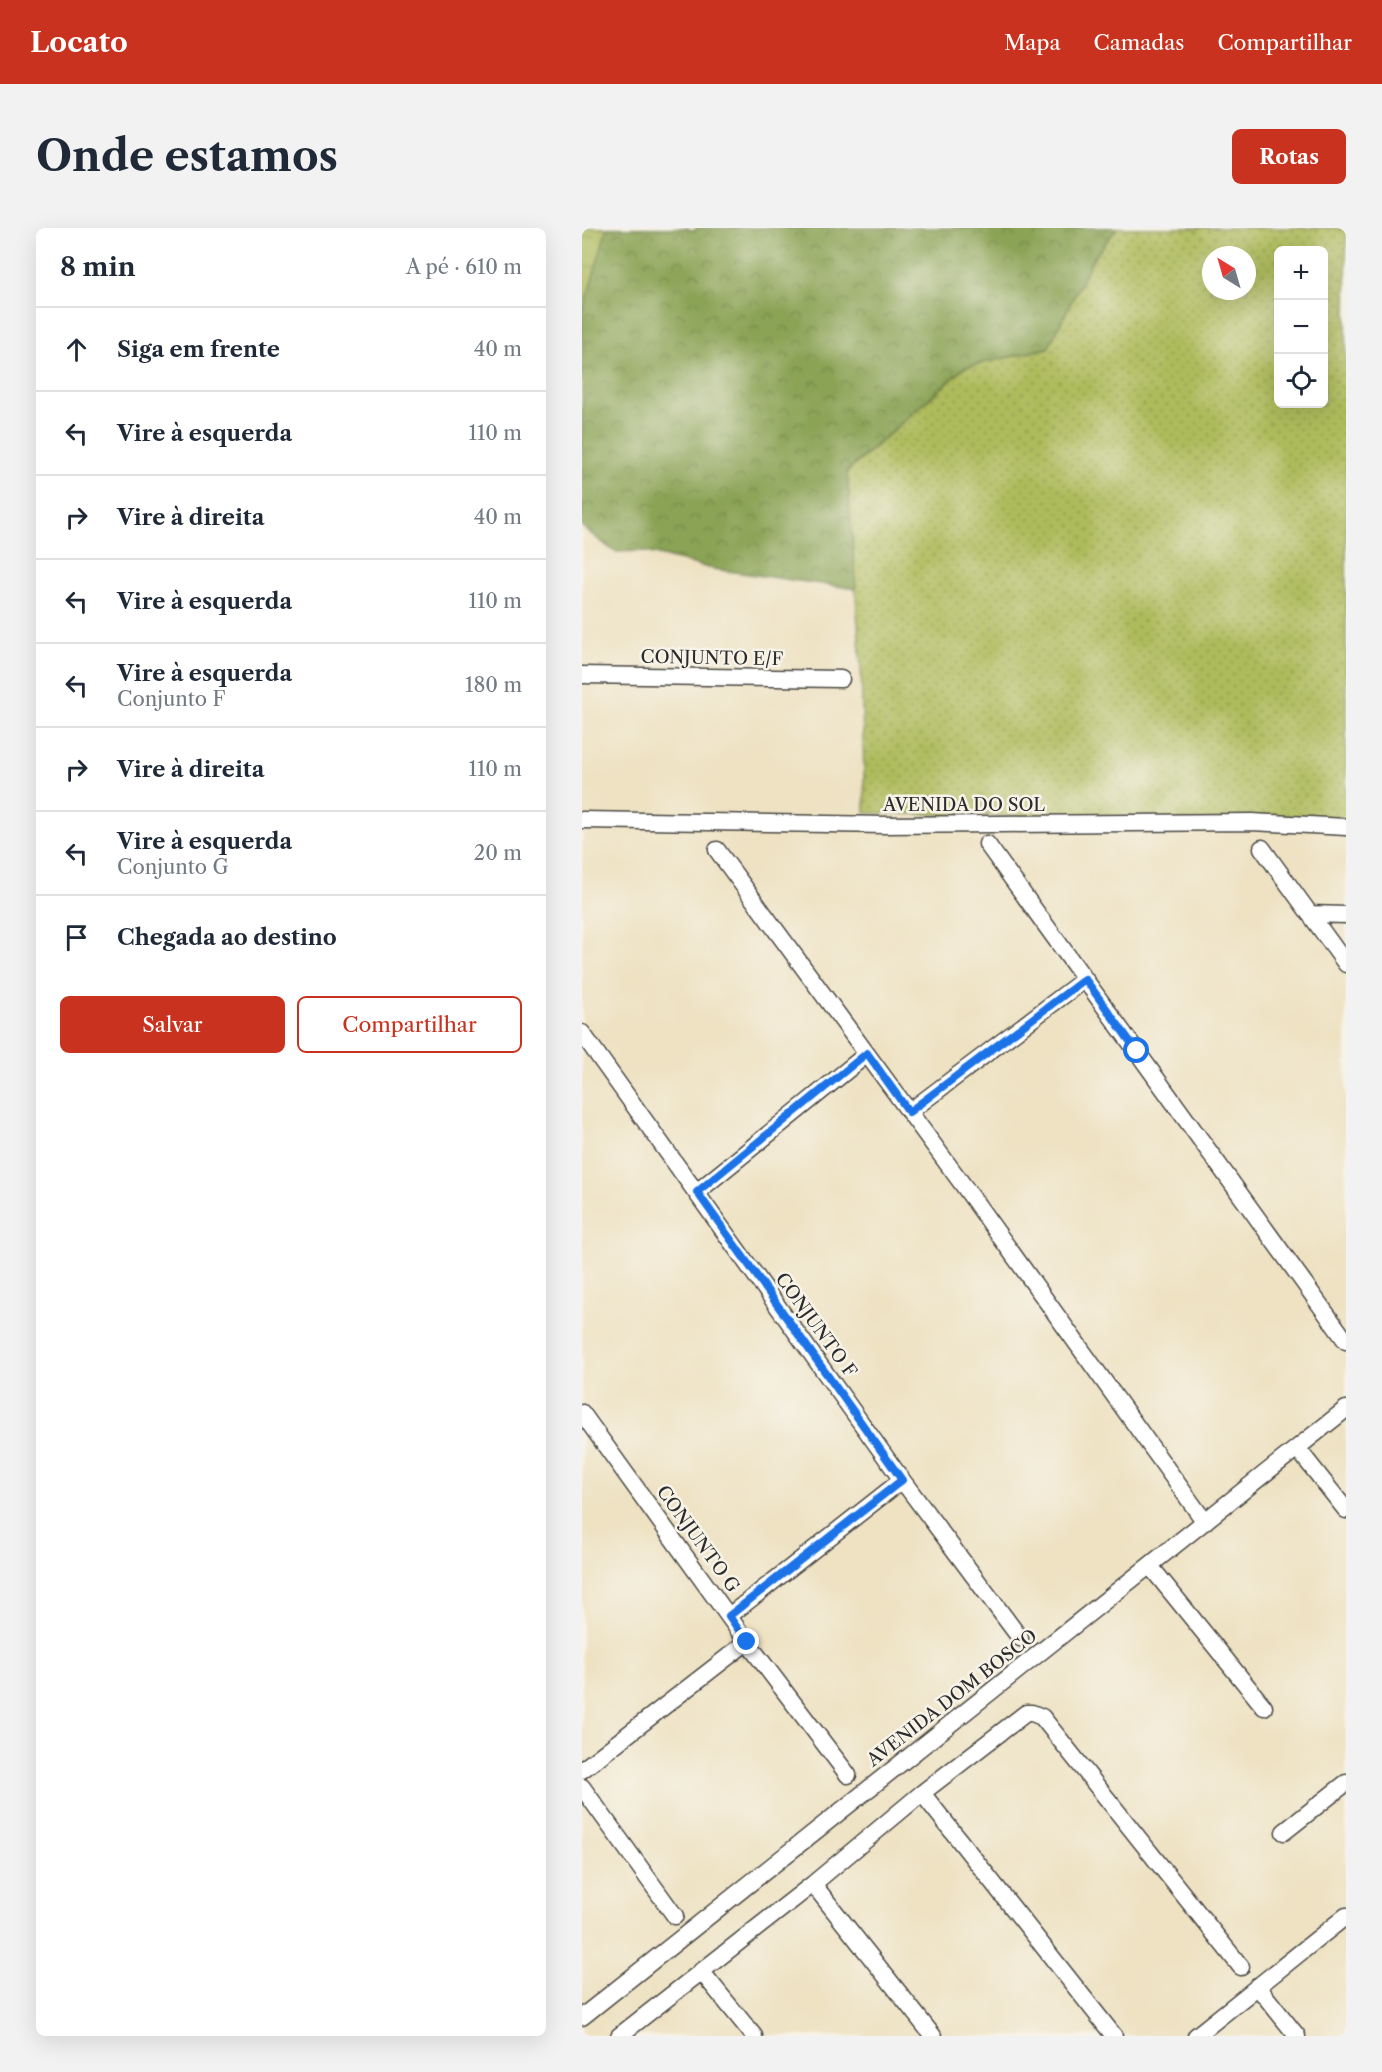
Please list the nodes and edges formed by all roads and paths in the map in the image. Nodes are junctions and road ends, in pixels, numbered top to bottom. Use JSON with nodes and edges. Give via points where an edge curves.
{"nodes":[{"id":1,"x":582,"y":675,"type":"edge"},
{"id":2,"x":841,"y":679,"type":"dead end"},
{"id":3,"x":582,"y":820,"type":"edge"},
{"id":4,"x":1346,"y":827,"type":"edge"},
{"id":5,"x":987,"y":844,"type":"dead end"},
{"id":6,"x":1262,"y":848,"type":"dead end"},
{"id":7,"x":717,"y":850,"type":"dead end"},
{"id":8,"x":1310,"y":914,"type":"junction"},
{"id":9,"x":1346,"y":915,"type":"edge"},
{"id":10,"x":1346,"y":964,"type":"edge"},
{"id":11,"x":1085,"y":979,"type":"junction"},
{"id":12,"x":582,"y":1033,"type":"edge"},
{"id":13,"x":867,"y":1053,"type":"junction"},
{"id":14,"x":909,"y":1112,"type":"junction"},
{"id":15,"x":697,"y":1192,"type":"junction"},
{"id":16,"x":1346,"y":1341,"type":"edge"},
{"id":17,"x":1346,"y":1409,"type":"edge"},
{"id":18,"x":582,"y":1413,"type":"edge"},
{"id":19,"x":1297,"y":1448,"type":"junction"},
{"id":20,"x":902,"y":1480,"type":"junction"},
{"id":21,"x":1346,"y":1510,"type":"edge"},
{"id":22,"x":1205,"y":1522,"type":"junction"},
{"id":23,"x":1150,"y":1566,"type":"junction"},
{"id":24,"x":729,"y":1616,"type":"junction"},
{"id":25,"x":1020,"y":1638,"type":"dead end"},
{"id":26,"x":747,"y":1642,"type":"junction"},
{"id":27,"x":1264,"y":1707,"type":"dead end"},
{"id":28,"x":582,"y":1770,"type":"edge"},
{"id":29,"x":848,"y":1774,"type":"dead end"},
{"id":30,"x":1346,"y":1783,"type":"edge"},
{"id":31,"x":582,"y":1787,"type":"edge"},
{"id":32,"x":922,"y":1793,"type":"junction"},
{"id":33,"x":1284,"y":1832,"type":"dead end"},
{"id":34,"x":813,"y":1884,"type":"junction"},
{"id":35,"x":675,"y":1916,"type":"dead end"},
{"id":36,"x":1346,"y":1916,"type":"edge"},
{"id":37,"x":1241,"y":1967,"type":"dead end"},
{"id":38,"x":701,"y":1971,"type":"junction"},
{"id":39,"x":1257,"y":1986,"type":"junction"},
{"id":40,"x":582,"y":2017,"type":"edge"},
{"id":41,"x":619,"y":2036,"type":"edge"},
{"id":42,"x":754,"y":2036,"type":"edge"},
{"id":43,"x":933,"y":2036,"type":"edge"},
{"id":44,"x":1114,"y":2036,"type":"edge"},
{"id":45,"x":1196,"y":2036,"type":"edge"},
{"id":46,"x":1297,"y":2036,"type":"edge"}],
"edges":[{"from":1,"to":2,"type":"street","name":"CONJUNTO E/F"},
{"from":3,"to":4,"type":"street","name":"AVENIDA DO SOL","via":[[885,825],[1252,822]]},
{"from":5,"to":11,"type":"street"},
{"from":6,"to":8,"type":"street"},
{"from":7,"to":13,"type":"street"},
{"from":8,"to":9,"type":"street"},
{"from":8,"to":10,"type":"street"},
{"from":11,"to":14,"type":"street"},
{"from":11,"to":16,"type":"street"},
{"from":12,"to":15,"type":"street","name":"CONJUNTO F"},
{"from":13,"to":14,"type":"street"},
{"from":13,"to":15,"type":"street"},
{"from":14,"to":22,"type":"street"},
{"from":15,"to":20,"type":"street","name":"CONJUNTO F"},
{"from":17,"to":19,"type":"street","name":"AVENIDA DOM BOSCO"},
{"from":18,"to":24,"type":"street","name":"CONJUNTO G"},
{"from":19,"to":21,"type":"street"},
{"from":19,"to":22,"type":"street","name":"AVENIDA DOM BOSCO"},
{"from":20,"to":24,"type":"street"},
{"from":20,"to":25,"type":"street","name":"CONJUNTO F"},
{"from":22,"to":23,"type":"street","name":"AVENIDA DOM BOSCO"},
{"from":23,"to":27,"type":"street"},
{"from":23,"to":40,"type":"street","name":"AVENIDA DOM BOSCO"},
{"from":24,"to":26,"type":"street","name":"CONJUNTO G"},
{"from":26,"to":28,"type":"street"},
{"from":26,"to":29,"type":"street","name":"CONJUNTO G"},
{"from":30,"to":33,"type":"street"},
{"from":31,"to":35,"type":"street"},
{"from":32,"to":34,"type":"street"},
{"from":32,"to":37,"type":"street","via":[[1020,1716],[1032,1713],[1042,1718]]},
{"from":32,"to":44,"type":"street"},
{"from":34,"to":38,"type":"street"},
{"from":34,"to":43,"type":"street"},
{"from":36,"to":39,"type":"street"},
{"from":38,"to":41,"type":"street"},
{"from":38,"to":42,"type":"street"},
{"from":39,"to":45,"type":"street"},
{"from":39,"to":46,"type":"street"}]}
